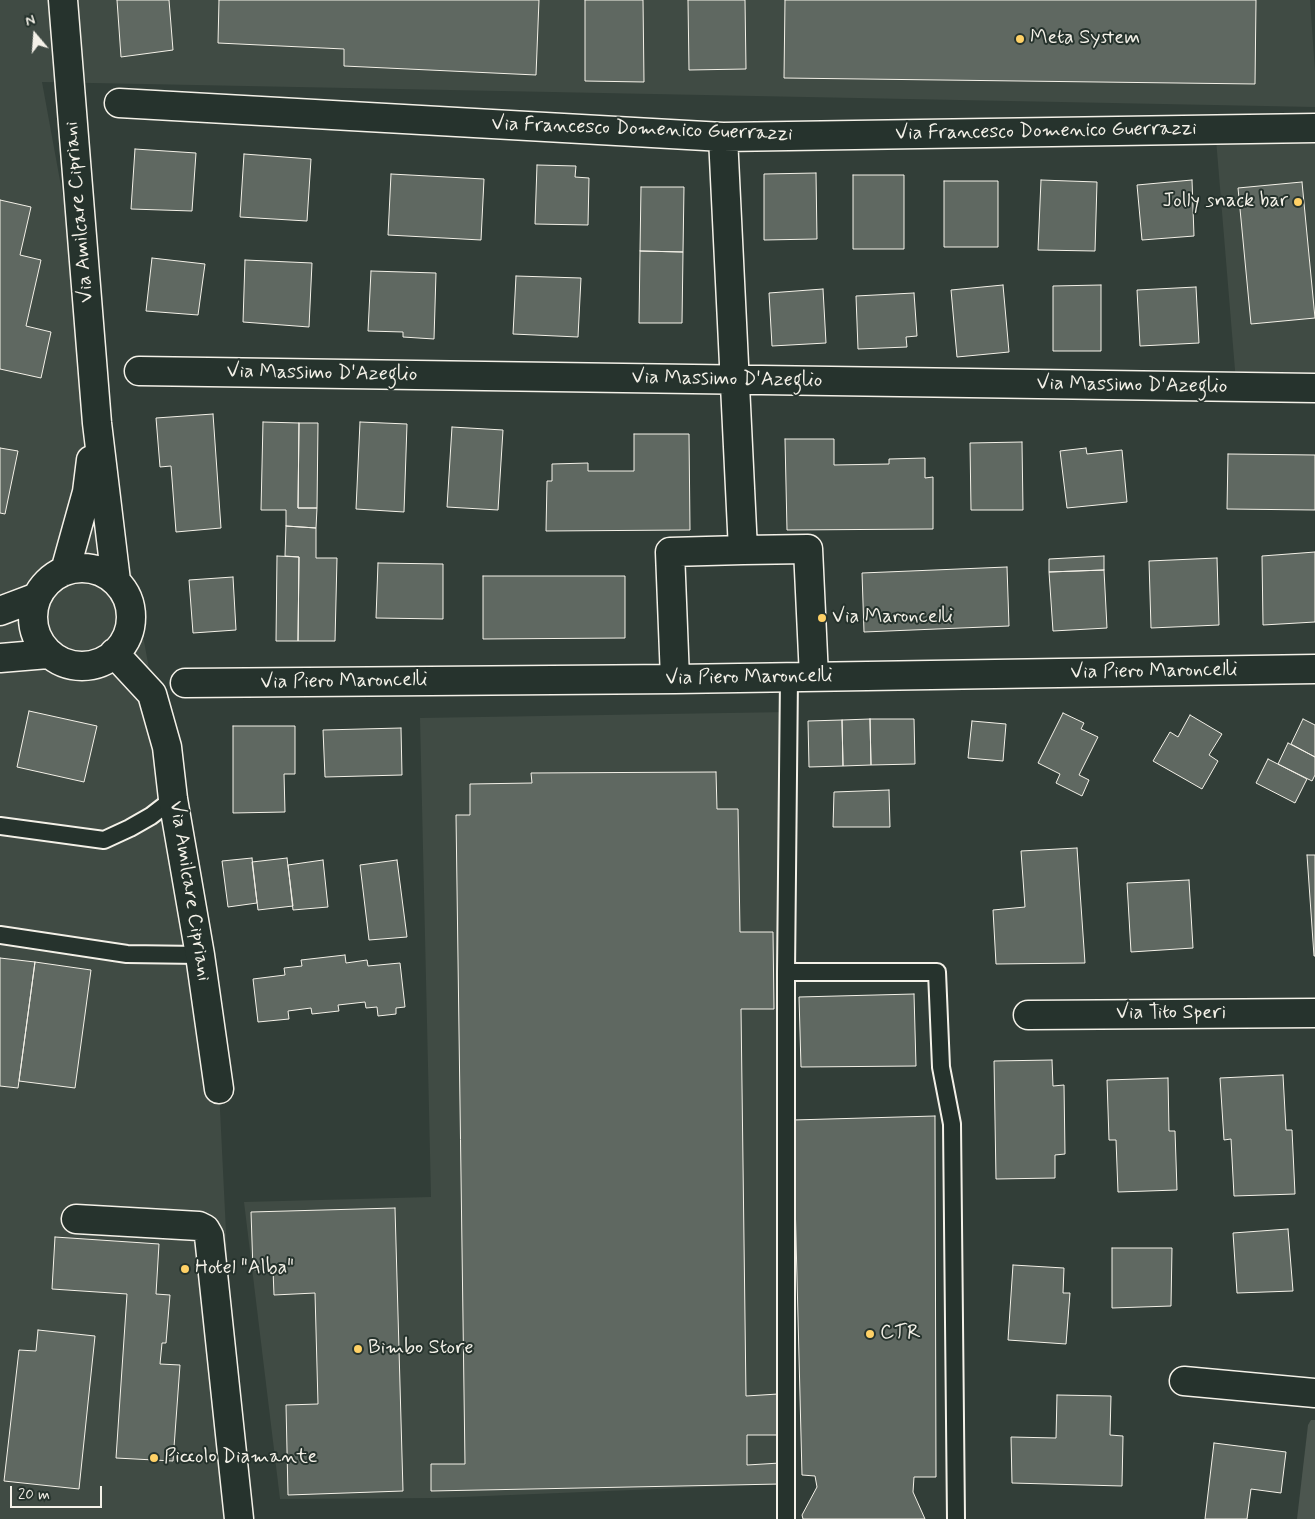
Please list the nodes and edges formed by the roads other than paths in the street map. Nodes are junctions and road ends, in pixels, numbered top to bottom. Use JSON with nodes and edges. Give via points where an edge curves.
{"nodes":[{"id":1,"x":62,"y":0,"type":"edge"},
{"id":2,"x":119,"y":103,"type":"dead end"},
{"id":3,"x":1315,"y":128,"type":"edge"},
{"id":4,"x":723,"y":137,"type":"junction"},
{"id":5,"x":139,"y":371,"type":"dead end"},
{"id":6,"x":736,"y":380,"type":"junction"},
{"id":7,"x":1315,"y":388,"type":"edge"},
{"id":8,"x":97,"y":423,"type":"junction"},
{"id":9,"x":743,"y":550,"type":"junction"},
{"id":10,"x":65,"y":571,"type":"junction"},
{"id":11,"x":116,"y":581,"type":"junction"},
{"id":12,"x":37,"y":597,"type":"junction"},
{"id":13,"x":0,"y":611,"type":"edge"},
{"id":14,"x":114,"y":653,"type":"junction"},
{"id":15,"x":48,"y":654,"type":"junction"},
{"id":16,"x":0,"y":658,"type":"edge"},
{"id":17,"x":1314,"y":670,"type":"edge"},
{"id":18,"x":801,"y":677,"type":"junction"},
{"id":19,"x":675,"y":679,"type":"junction"},
{"id":20,"x":185,"y":683,"type":"dead end"},
{"id":21,"x":173,"y":799,"type":"junction"},
{"id":22,"x":0,"y":826,"type":"edge"},
{"id":23,"x":0,"y":936,"type":"edge"},
{"id":24,"x":200,"y":955,"type":"junction"},
{"id":25,"x":786,"y":972,"type":"junction"},
{"id":26,"x":1315,"y":1013,"type":"edge"},
{"id":27,"x":1028,"y":1015,"type":"dead end"},
{"id":28,"x":218,"y":1089,"type":"dead end"},
{"id":29,"x":76,"y":1219,"type":"dead end"},
{"id":30,"x":1184,"y":1381,"type":"dead end"},
{"id":31,"x":1315,"y":1393,"type":"edge"},
{"id":32,"x":238,"y":1519,"type":"edge"},
{"id":33,"x":786,"y":1519,"type":"edge"},
{"id":34,"x":956,"y":1519,"type":"edge"}],
"edges":[{"from":1,"to":8,"type":"street","name":"Via Amilcare Cipriani"},
{"from":2,"to":4,"type":"street","name":"Via Francesco Domenico Guerrazzi"},
{"from":3,"to":4,"type":"street","name":"Via Francesco Domenico Guerrazzi"},
{"from":4,"to":6,"type":"street"},
{"from":5,"to":6,"type":"street","name":"Via Massimo D'Azeglio"},
{"from":6,"to":7,"type":"street","name":"Via Massimo D'Azeglio"},
{"from":6,"to":9,"type":"street"},
{"from":8,"to":10,"type":"street","name":"Via Amilcare Cipriani","via":[[87,492]]},
{"from":8,"to":11,"type":"street","name":"Via Amilcare Cipriani"},
{"from":9,"to":18,"type":"street","via":[[808,549]]},
{"from":9,"to":19,"type":"street","via":[[670,552]]},
{"from":10,"to":11,"type":"street","via":[[92,569]]},
{"from":10,"to":12,"type":"street","via":[[48,581]]},
{"from":11,"to":14,"type":"street","name":"Via Amilcare Cipriani","via":[[129,603],[131,616],[124,641]]},
{"from":12,"to":13,"type":"street"},
{"from":12,"to":15,"type":"street","via":[[33,624],[37,638]]},
{"from":14,"to":15,"type":"street","via":[[87,665],[71,664]]},
{"from":14,"to":21,"type":"street","name":"Via Amilcare Cipriani","via":[[152,694],[167,747]]},
{"from":15,"to":16,"type":"street"},
{"from":17,"to":18,"type":"street","name":"Via Piero Maroncelli"},
{"from":18,"to":19,"type":"street","name":"Via Piero Maroncelli"},
{"from":18,"to":25,"type":"lane"},
{"from":19,"to":20,"type":"street","name":"Via Piero Maroncelli"},
{"from":21,"to":22,"type":"lane","via":[[151,816],[104,840]]},
{"from":21,"to":24,"type":"street","name":"Via Amilcare Cipriani"},
{"from":23,"to":24,"type":"lane","via":[[127,954]]},
{"from":24,"to":28,"type":"street","name":"Via Amilcare Cipriani"},
{"from":25,"to":33,"type":"lane"},
{"from":25,"to":34,"type":"lane","via":[[937,972],[941,1067],[952,1124]]},
{"from":26,"to":27,"type":"street","name":"Via Tito Speri"},
{"from":29,"to":32,"type":"street","via":[[200,1226],[209,1236]]},
{"from":30,"to":31,"type":"street"}]}
